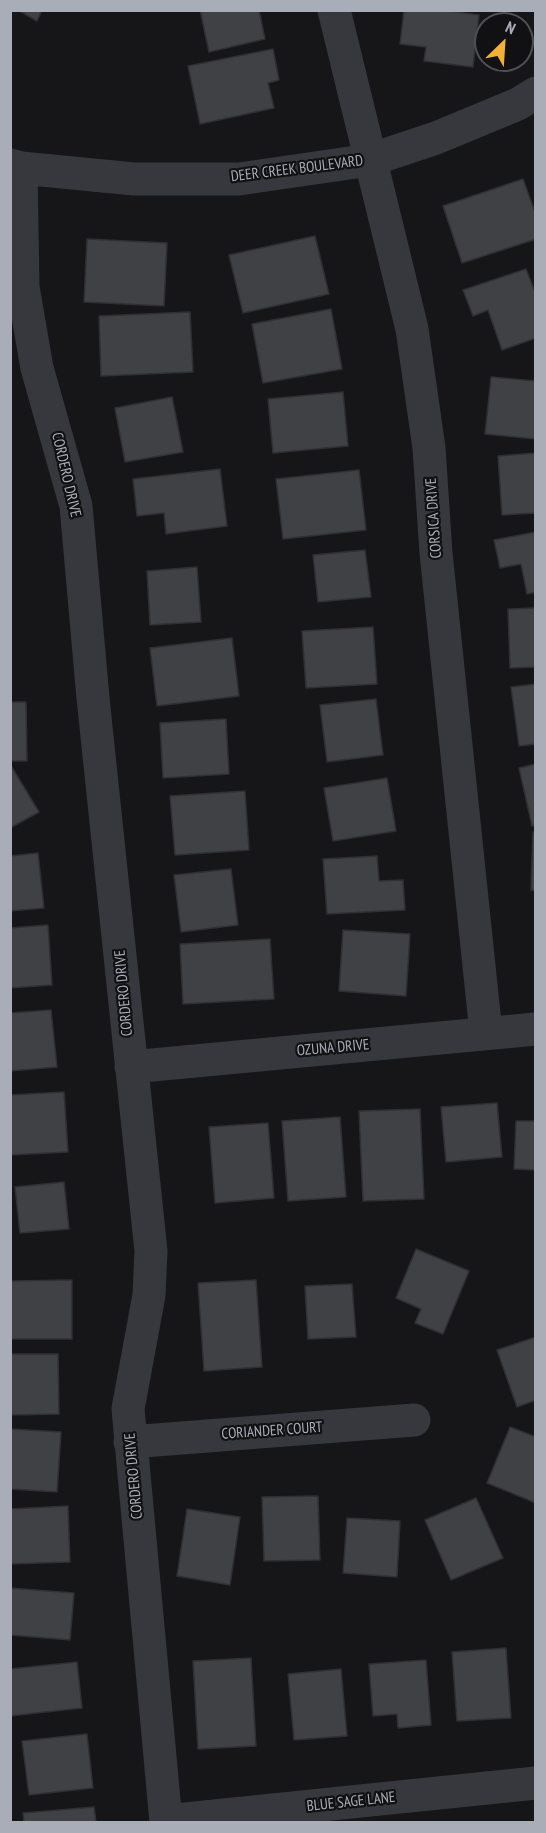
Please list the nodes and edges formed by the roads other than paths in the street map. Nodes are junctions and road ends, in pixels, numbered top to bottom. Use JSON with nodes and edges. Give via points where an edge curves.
{"nodes":[{"id":1,"x":334,"y":10,"type":"edge"},
{"id":2,"x":536,"y":93,"type":"edge"},
{"id":3,"x":370,"y":160,"type":"junction"},
{"id":4,"x":16,"y":166,"type":"edge"},
{"id":5,"x":536,"y":1029,"type":"edge"},
{"id":6,"x":486,"y":1033,"type":"junction"},
{"id":7,"x":131,"y":1067,"type":"junction"},
{"id":8,"x":414,"y":1420,"type":"dead end"},
{"id":9,"x":130,"y":1442,"type":"junction"},
{"id":10,"x":536,"y":1783,"type":"edge"},
{"id":11,"x":166,"y":1822,"type":"edge"}],
"edges":[{"from":1,"to":3,"type":"street","name":"CORSICA DRIVE"},
{"from":2,"to":3,"type":"street","name":"DEER CREEK BOULEVARD","via":[[518,105]]},
{"from":3,"to":4,"type":"street","name":"DEER CREEK BOULEVARD","via":[[239,179],[134,180]]},
{"from":3,"to":6,"type":"street","name":"CORSICA DRIVE","via":[[412,329],[429,448],[436,553]]},
{"from":4,"to":7,"type":"street","name":"CORDERO DRIVE","via":[[22,287],[37,368],[75,506]]},
{"from":5,"to":6,"type":"street","name":"OZUNA DRIVE"},
{"from":6,"to":7,"type":"street","name":"OZUNA DRIVE"},
{"from":7,"to":9,"type":"street","name":"CORDERO DRIVE","via":[[151,1251],[149,1295],[128,1410]]},
{"from":8,"to":9,"type":"street","name":"CORIANDER COURT"},
{"from":9,"to":11,"type":"street","name":"CORDERO DRIVE"},
{"from":10,"to":11,"type":"street","name":"BLUE SAGE LANE"}]}
